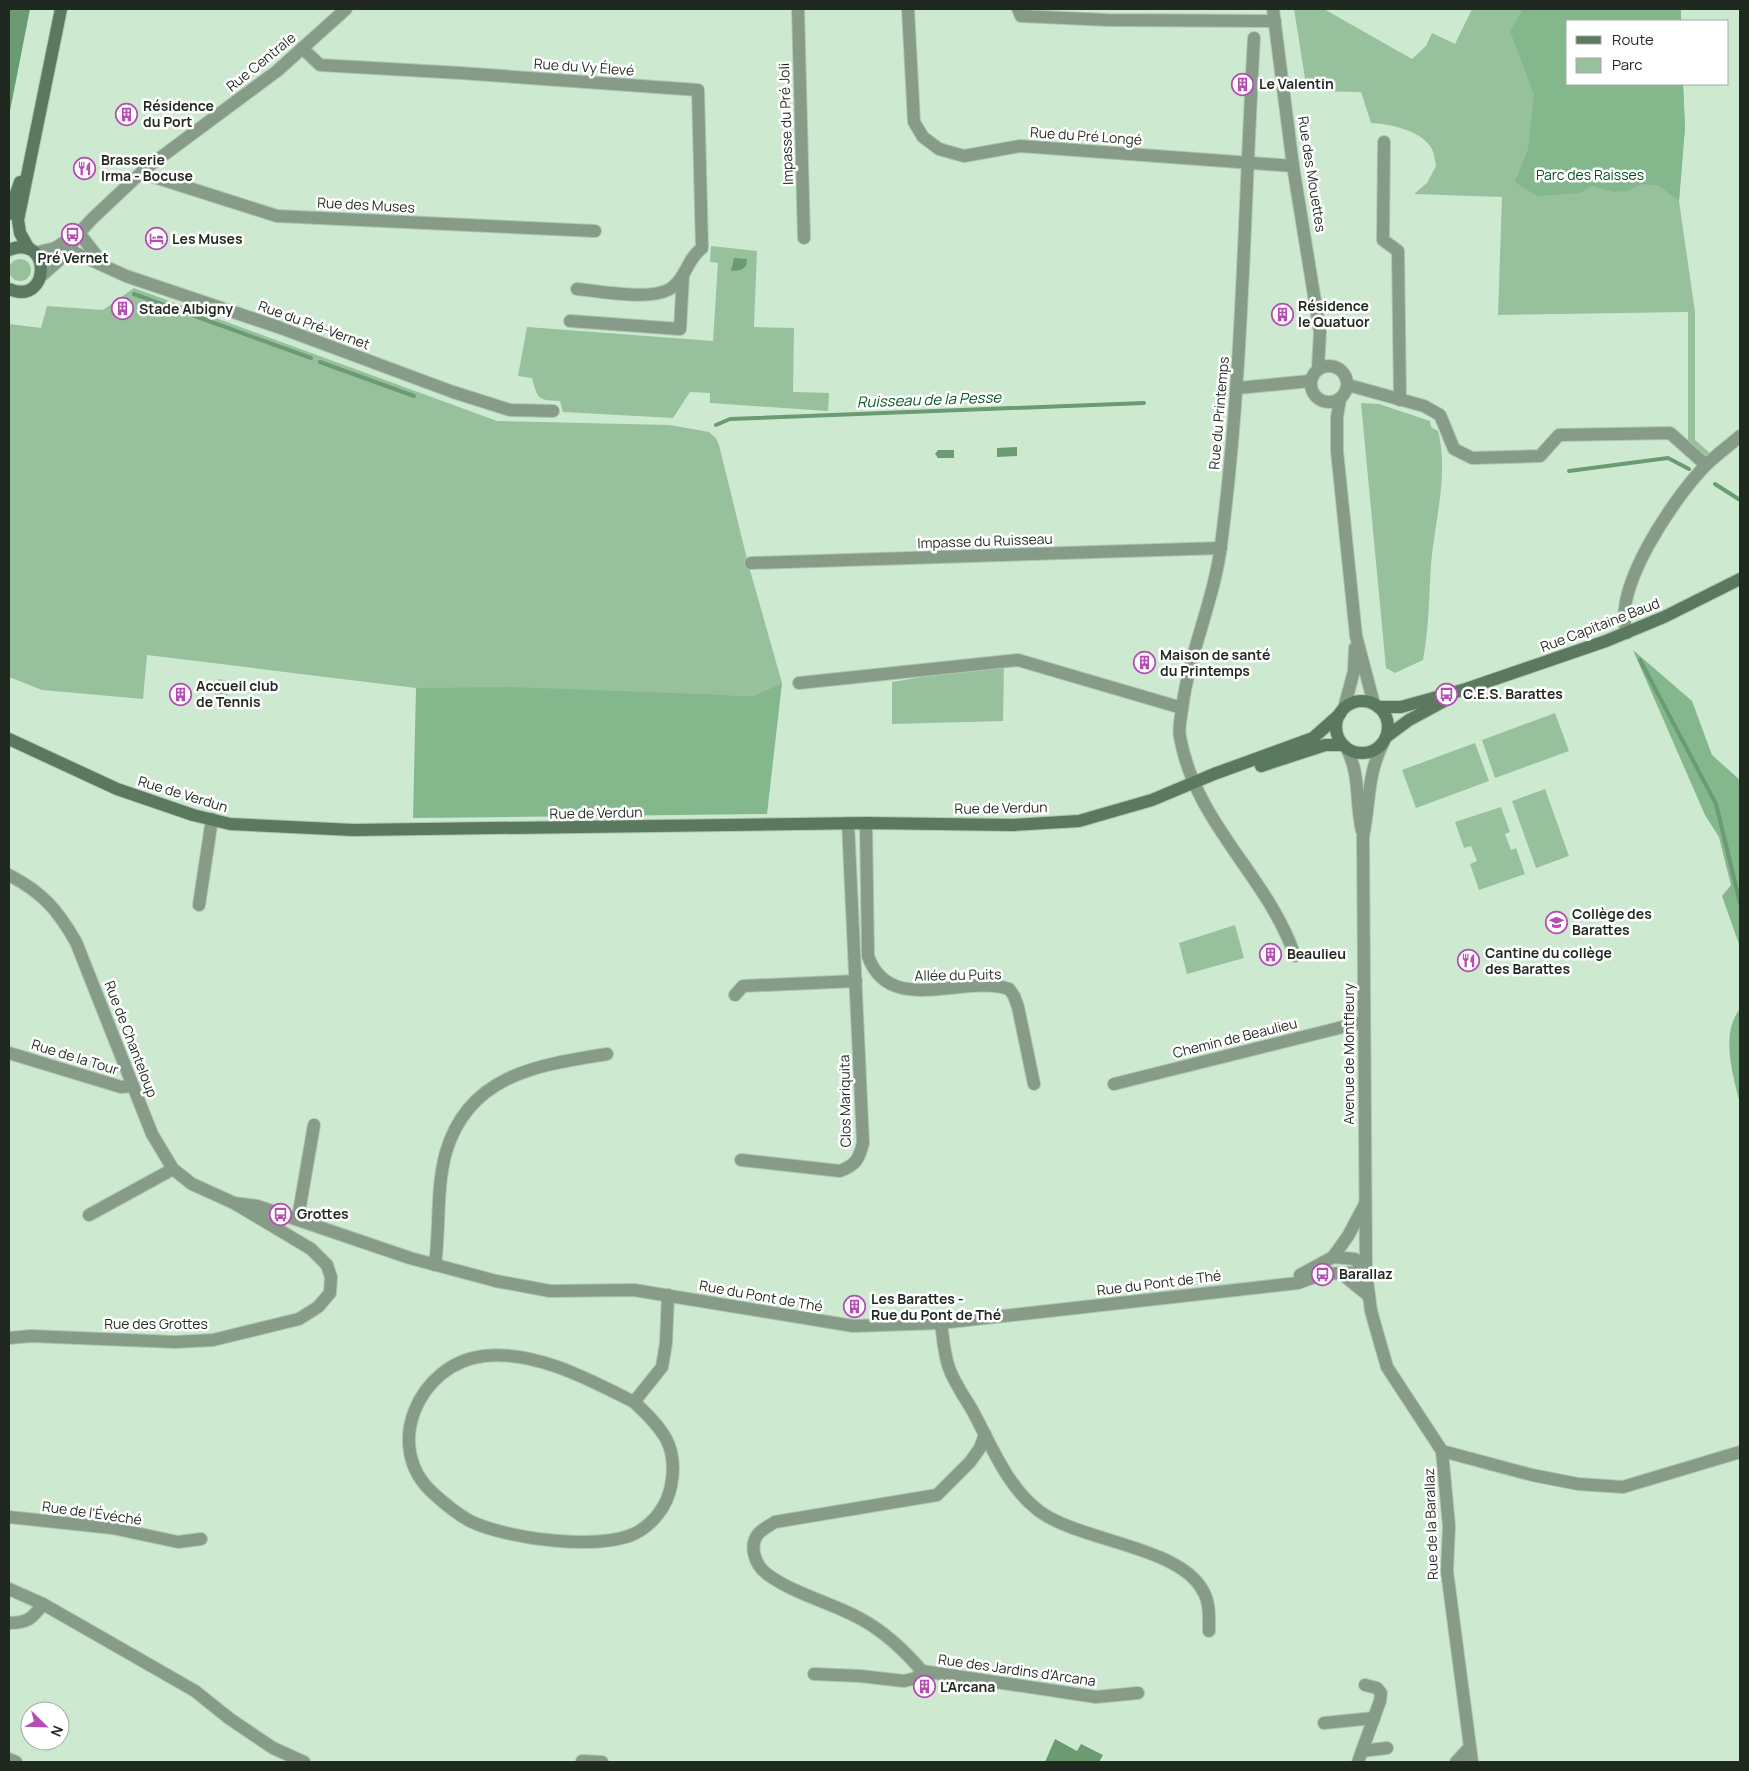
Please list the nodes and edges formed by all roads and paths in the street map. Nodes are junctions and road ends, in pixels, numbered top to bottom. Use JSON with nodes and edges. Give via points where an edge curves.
{"nodes":[{"id":1,"x":61,"y":9,"type":"edge"},
{"id":2,"x":346,"y":9,"type":"edge"},
{"id":3,"x":798,"y":9,"type":"edge"},
{"id":4,"x":908,"y":9,"type":"edge"},
{"id":5,"x":1018,"y":9,"type":"edge"},
{"id":6,"x":1274,"y":15,"type":"edge"},
{"id":7,"x":1254,"y":38,"type":"dead end"},
{"id":8,"x":302,"y":48,"type":"junction"},
{"id":9,"x":1384,"y":142,"type":"dead end"},
{"id":10,"x":1247,"y":161,"type":"junction"},
{"id":11,"x":30,"y":162,"type":"junction"},
{"id":12,"x":1293,"y":166,"type":"junction"},
{"id":13,"x":145,"y":170,"type":"junction"},
{"id":14,"x":9,"y":214,"type":"edge"},
{"id":15,"x":595,"y":231,"type":"dead end"},
{"id":16,"x":79,"y":233,"type":"junction"},
{"id":17,"x":804,"y":238,"type":"dead end"},
{"id":18,"x":9,"y":250,"type":"edge"},
{"id":19,"x":68,"y":250,"type":"junction"},
{"id":20,"x":32,"y":251,"type":"junction"},
{"id":21,"x":104,"y":265,"type":"junction"},
{"id":22,"x":683,"y":276,"type":"junction"},
{"id":23,"x":40,"y":277,"type":"junction"},
{"id":24,"x":577,"y":289,"type":"dead end"},
{"id":25,"x":12,"y":294,"type":"edge"},
{"id":26,"x":570,"y":321,"type":"dead end"},
{"id":27,"x":1320,"y":332,"type":"junction"},
{"id":28,"x":1318,"y":368,"type":"junction"},
{"id":29,"x":1339,"y":368,"type":"junction"},
{"id":30,"x":1310,"y":381,"type":"junction"},
{"id":31,"x":1348,"y":386,"type":"junction"},
{"id":32,"x":1238,"y":388,"type":"junction"},
{"id":33,"x":1340,"y":399,"type":"junction"},
{"id":34,"x":1400,"y":400,"type":"junction"},
{"id":35,"x":1324,"y":402,"type":"junction"},
{"id":36,"x":553,"y":411,"type":"dead end"},
{"id":37,"x":1740,"y":436,"type":"edge"},
{"id":38,"x":1337,"y":451,"type":"junction"},
{"id":39,"x":1709,"y":462,"type":"junction"},
{"id":40,"x":1221,"y":548,"type":"junction"},
{"id":41,"x":751,"y":564,"type":"dead end"},
{"id":42,"x":1740,"y":579,"type":"edge"},
{"id":43,"x":1627,"y":633,"type":"junction"},
{"id":44,"x":1356,"y":636,"type":"junction"},
{"id":45,"x":799,"y":683,"type":"dead end"},
{"id":46,"x":1466,"y":690,"type":"junction"},
{"id":47,"x":1376,"y":705,"type":"junction"},
{"id":48,"x":1182,"y":708,"type":"junction"},
{"id":49,"x":1342,"y":711,"type":"junction"},
{"id":50,"x":9,"y":739,"type":"edge"},
{"id":51,"x":1385,"y":740,"type":"junction"},
{"id":52,"x":1345,"y":747,"type":"junction"},
{"id":53,"x":1194,"y":784,"type":"junction"},
{"id":54,"x":212,"y":820,"type":"junction"},
{"id":55,"x":848,"y":823,"type":"junction"},
{"id":56,"x":866,"y":823,"type":"junction"},
{"id":57,"x":1363,"y":837,"type":"junction"},
{"id":58,"x":9,"y":875,"type":"edge"},
{"id":59,"x":199,"y":905,"type":"dead end"},
{"id":60,"x":1294,"y":956,"type":"dead end"},
{"id":61,"x":856,"y":981,"type":"junction"},
{"id":62,"x":735,"y":995,"type":"dead end"},
{"id":63,"x":1363,"y":1022,"type":"junction"},
{"id":64,"x":9,"y":1053,"type":"edge"},
{"id":65,"x":607,"y":1054,"type":"dead end"},
{"id":66,"x":1034,"y":1084,"type":"dead end"},
{"id":67,"x":1114,"y":1084,"type":"dead end"},
{"id":68,"x":133,"y":1086,"type":"junction"},
{"id":69,"x":314,"y":1125,"type":"dead end"},
{"id":70,"x":741,"y":1160,"type":"dead end"},
{"id":71,"x":173,"y":1169,"type":"junction"},
{"id":72,"x":1366,"y":1202,"type":"junction"},
{"id":73,"x":234,"y":1203,"type":"junction"},
{"id":74,"x":89,"y":1215,"type":"dead end"},
{"id":75,"x":300,"y":1220,"type":"junction"},
{"id":76,"x":1333,"y":1257,"type":"junction"},
{"id":77,"x":436,"y":1265,"type":"junction"},
{"id":78,"x":1366,"y":1272,"type":"junction"},
{"id":79,"x":1342,"y":1274,"type":"junction"},
{"id":80,"x":1285,"y":1284,"type":"junction"},
{"id":81,"x":668,"y":1295,"type":"junction"},
{"id":82,"x":1369,"y":1296,"type":"junction"},
{"id":83,"x":941,"y":1323,"type":"junction"},
{"id":84,"x":9,"y":1338,"type":"edge"},
{"id":85,"x":634,"y":1402,"type":"junction"},
{"id":86,"x":984,"y":1434,"type":"junction"},
{"id":87,"x":1442,"y":1450,"type":"junction"},
{"id":88,"x":1740,"y":1452,"type":"edge"},
{"id":89,"x":9,"y":1517,"type":"edge"},
{"id":90,"x":201,"y":1539,"type":"dead end"},
{"id":91,"x":9,"y":1589,"type":"edge"},
{"id":92,"x":43,"y":1604,"type":"junction"},
{"id":93,"x":9,"y":1623,"type":"edge"},
{"id":94,"x":1210,"y":1631,"type":"dead end"},
{"id":95,"x":922,"y":1671,"type":"junction"},
{"id":96,"x":814,"y":1674,"type":"dead end"},
{"id":97,"x":1366,"y":1685,"type":"dead end"},
{"id":98,"x":1138,"y":1693,"type":"dead end"},
{"id":99,"x":1374,"y":1718,"type":"junction"},
{"id":100,"x":1324,"y":1723,"type":"dead end"},
{"id":101,"x":1470,"y":1747,"type":"junction"},
{"id":102,"x":1387,"y":1748,"type":"dead end"},
{"id":103,"x":1360,"y":1757,"type":"edge"},
{"id":104,"x":9,"y":1759,"type":"edge"},
{"id":105,"x":582,"y":1761,"type":"dead end"},
{"id":106,"x":16,"y":1762,"type":"edge"},
{"id":107,"x":304,"y":1762,"type":"edge"},
{"id":108,"x":602,"y":1762,"type":"edge"},
{"id":109,"x":1456,"y":1762,"type":"edge"},
{"id":110,"x":1472,"y":1762,"type":"edge"}],
"edges":[{"from":1,"to":11,"type":"main road"},
{"from":2,"to":8,"type":"street","name":"Rue Centrale"},
{"from":3,"to":17,"type":"street","name":"Impasse du Pré Joli"},
{"from":4,"to":10,"type":"street","name":"Rue du Pré Longé","via":[[914,122],[923,137],[939,150],[964,156],[1020,146]]},
{"from":5,"to":6,"type":"street","name":"Rue des Mouettes","via":[[1021,16],[1108,20]]},
{"from":6,"to":12,"type":"street","name":"Rue des Mouettes"},
{"from":7,"to":10,"type":"street","name":"Rue du Printemps"},
{"from":8,"to":13,"type":"street","name":"Rue Centrale","via":[[262,83]]},
{"from":8,"to":22,"type":"street","name":"Rue du Vy Élevé","via":[[320,66],[470,73],[698,90],[702,248],[691,257]]},
{"from":9,"to":34,"type":"street","via":[[1383,240],[1398,251]]},
{"from":10,"to":12,"type":"street","name":"Rue du Pré Longé"},
{"from":10,"to":32,"type":"street","name":"Rue du Printemps"},
{"from":11,"to":14,"type":"main road"},
{"from":11,"to":20,"type":"main road","via":[[18,224],[21,237]]},
{"from":12,"to":27,"type":"street","name":"Rue des Mouettes"},
{"from":13,"to":15,"type":"street","name":"Rue des Muses","via":[[152,176],[277,216]]},
{"from":13,"to":16,"type":"street","name":"Rue Centrale"},
{"from":16,"to":19,"type":"street","name":"Rue Centrale"},
{"from":16,"to":20,"type":"street","name":"Rue Centrale","via":[[55,248]]},
{"from":16,"to":21,"type":"street"},
{"from":18,"to":20,"type":"main road","via":[[17,247]]},
{"from":19,"to":21,"type":"street","name":"Rue du Pré-Vernet"},
{"from":19,"to":23,"type":"street","name":"Rue Centrale"},
{"from":20,"to":23,"type":"main road","via":[[42,266]]},
{"from":21,"to":36,"type":"street","name":"Rue du Pré-Vernet","via":[[126,276],[481,401],[510,410]]},
{"from":22,"to":24,"type":"street","via":[[674,287],[653,296]]},
{"from":22,"to":26,"type":"street","via":[[680,329]]},
{"from":23,"to":25,"type":"main road","via":[[32,288]]},
{"from":27,"to":28,"type":"street","name":"Rue des Mouettes"},
{"from":27,"to":29,"type":"street","name":"Rue des Mouettes"},
{"from":28,"to":29,"type":"street","via":[[1325,365]]},
{"from":28,"to":30,"type":"street"},
{"from":29,"to":31,"type":"street","via":[[1347,378]]},
{"from":30,"to":32,"type":"street"},
{"from":30,"to":35,"type":"street","via":[[1311,390]]},
{"from":31,"to":33,"type":"street"},
{"from":31,"to":34,"type":"street"},
{"from":32,"to":40,"type":"street","name":"Rue du Printemps"},
{"from":33,"to":35,"type":"street"},
{"from":33,"to":38,"type":"street"},
{"from":34,"to":39,"type":"street","via":[[1424,406],[1440,415],[1454,449],[1472,458],[1540,456],[1558,435],[1670,433]]},
{"from":35,"to":38,"type":"street"},
{"from":37,"to":39,"type":"street"},
{"from":38,"to":44,"type":"street"},
{"from":39,"to":43,"type":"street","via":[[1660,525],[1642,558],[1625,603]]},
{"from":40,"to":41,"type":"street","name":"Impasse du Ruisseau"},
{"from":40,"to":48,"type":"street","name":"Rue du Printemps","via":[[1185,683]]},
{"from":42,"to":43,"type":"main road","name":"Rue Capitaine Baud"},
{"from":43,"to":46,"type":"main road","name":"Rue Capitaine Baud"},
{"from":44,"to":47,"type":"street"},
{"from":44,"to":49,"type":"street","via":[[1354,671]]},
{"from":45,"to":48,"type":"street","via":[[1018,660]]},
{"from":46,"to":47,"type":"main road","name":"Rue Capitaine Baud","via":[[1400,707]]},
{"from":46,"to":51,"type":"main road","name":"Rue Capitaine Baud","via":[[1409,720]]},
{"from":47,"to":49,"type":"main road","via":[[1362,701]]},
{"from":47,"to":51,"type":"main road","via":[[1388,724]]},
{"from":48,"to":53,"type":"street","name":"Rue du Printemps","via":[[1179,733],[1188,773]]},
{"from":49,"to":52,"type":"main road","via":[[1336,726]]},
{"from":49,"to":53,"type":"main road","name":"Rue de Verdun","via":[[1313,738]]},
{"from":50,"to":54,"type":"main road","name":"Rue de Verdun","via":[[117,789]]},
{"from":51,"to":52,"type":"main road","via":[[1366,753]]},
{"from":51,"to":57,"type":"street","name":"Avenue de Montfleury","via":[[1371,772]]},
{"from":52,"to":53,"type":"main road","name":"Rue de Verdun","via":[[1325,745],[1215,782]]},
{"from":52,"to":57,"type":"street","name":"Avenue de Montfleury","via":[[1357,774],[1357,810]]},
{"from":53,"to":56,"type":"main road","name":"Rue de Verdun","via":[[1079,821],[1013,825]]},
{"from":53,"to":60,"type":"street","via":[[1224,837],[1263,891]]},
{"from":54,"to":55,"type":"main road","name":"Rue de Verdun","via":[[280,828],[352,830]]},
{"from":54,"to":59,"type":"street"},
{"from":55,"to":56,"type":"main road","name":"Rue de Verdun"},
{"from":55,"to":61,"type":"street","name":"Clos Mariquita"},
{"from":56,"to":66,"type":"street","name":"Allée du Puits","via":[[868,956],[872,967],[894,986],[908,991],[988,986],[1009,989],[1018,1007]]},
{"from":57,"to":63,"type":"street","name":"Avenue de Montfleury"},
{"from":58,"to":68,"type":"street","name":"Rue de Chanteloup","via":[[41,896],[59,913],[88,969]]},
{"from":61,"to":62,"type":"street","via":[[743,986]]},
{"from":61,"to":70,"type":"street","name":"Clos Mariquita","via":[[863,1142],[860,1154],[852,1166],[840,1170]]},
{"from":63,"to":67,"type":"street","name":"Chemin de Beaulieu"},
{"from":63,"to":72,"type":"street","name":"Avenue de Montfleury"},
{"from":64,"to":68,"type":"street","name":"Rue de la Tour","via":[[121,1087]]},
{"from":65,"to":77,"type":"street","via":[[552,1063],[509,1076],[491,1087],[465,1114],[446,1152]]},
{"from":68,"to":71,"type":"street","name":"Rue de Chanteloup","via":[[152,1134]]},
{"from":69,"to":75,"type":"street"},
{"from":71,"to":73,"type":"street","name":"Rue de Chanteloup","via":[[192,1184]]},
{"from":71,"to":74,"type":"street"},
{"from":72,"to":76,"type":"street","name":"Rue du Pont de Thé"},
{"from":72,"to":78,"type":"street","name":"Avenue de Montfleury"},
{"from":73,"to":75,"type":"street","name":"Rue du Pont de Thé","via":[[257,1206]]},
{"from":73,"to":84,"type":"street","name":"Rue des Grottes","via":[[311,1249],[327,1265],[331,1277],[330,1293],[318,1307],[299,1319],[213,1340]]},
{"from":75,"to":77,"type":"street","name":"Rue du Pont de Thé"},
{"from":76,"to":78,"type":"street","via":[[1354,1259]]},
{"from":76,"to":80,"type":"street","name":"Rue du Pont de Thé"},
{"from":77,"to":81,"type":"street","name":"Rue du Pont de Thé","via":[[550,1291],[634,1290]]},
{"from":78,"to":79,"type":"street","name":"Rue du Pont de Thé"},
{"from":78,"to":82,"type":"street","name":"Rue de la Barallaz"},
{"from":79,"to":80,"type":"street","name":"Rue du Pont de Thé","via":[[1324,1274]]},
{"from":79,"to":82,"type":"street"},
{"from":80,"to":83,"type":"street","name":"Rue du Pont de Thé"},
{"from":81,"to":83,"type":"street","name":"Rue du Pont de Thé","via":[[845,1325]]},
{"from":81,"to":85,"type":"street","via":[[662,1367]]},
{"from":82,"to":87,"type":"street","name":"Rue de la Barallaz","via":[[1376,1335],[1387,1368]]},
{"from":83,"to":86,"type":"street","via":[[948,1367]]},
{"from":85,"to":85,"type":"street","via":[[547,1364],[500,1356],[466,1359],[447,1368],[424,1392],[414,1411],[409,1434],[410,1451],[416,1471],[430,1490],[449,1508],[470,1521],[516,1536],[549,1540],[604,1541],[620,1538],[651,1522],[664,1508],[674,1473],[674,1458],[662,1431]]},
{"from":86,"to":94,"type":"street","via":[[1021,1494],[1039,1511],[1065,1526],[1150,1554],[1179,1567],[1195,1580],[1204,1591]]},
{"from":86,"to":95,"type":"street","name":"Rue des Jardins d'Arcana","via":[[980,1448],[970,1462],[937,1495],[775,1522],[759,1532],[753,1544],[755,1558],[766,1573],[862,1620],[887,1636]]},
{"from":87,"to":88,"type":"street","via":[[1532,1475],[1578,1484],[1622,1487]]},
{"from":87,"to":101,"type":"street","name":"Rue de la Barallaz","via":[[1449,1526],[1447,1571]]},
{"from":89,"to":90,"type":"street","name":"Rue de l'Évéché","via":[[112,1528],[178,1542]]},
{"from":91,"to":92,"type":"street"},
{"from":92,"to":93,"type":"street","via":[[32,1618],[23,1623]]},
{"from":92,"to":107,"type":"street","via":[[195,1691],[272,1748]]},
{"from":95,"to":96,"type":"street","name":"Rue des Jardins d'Arcana","via":[[916,1678],[904,1681]]},
{"from":95,"to":98,"type":"street","name":"Rue des Jardins d'Arcana","via":[[1096,1697]]},
{"from":97,"to":99,"type":"street","via":[[1377,1688],[1381,1693]]},
{"from":99,"to":100,"type":"street"},
{"from":99,"to":103,"type":"street"},
{"from":101,"to":109,"type":"street"},
{"from":101,"to":110,"type":"street","name":"Rue de la Barallaz"},
{"from":102,"to":103,"type":"street"},
{"from":104,"to":106,"type":"street"},
{"from":105,"to":108,"type":"street"}]}
